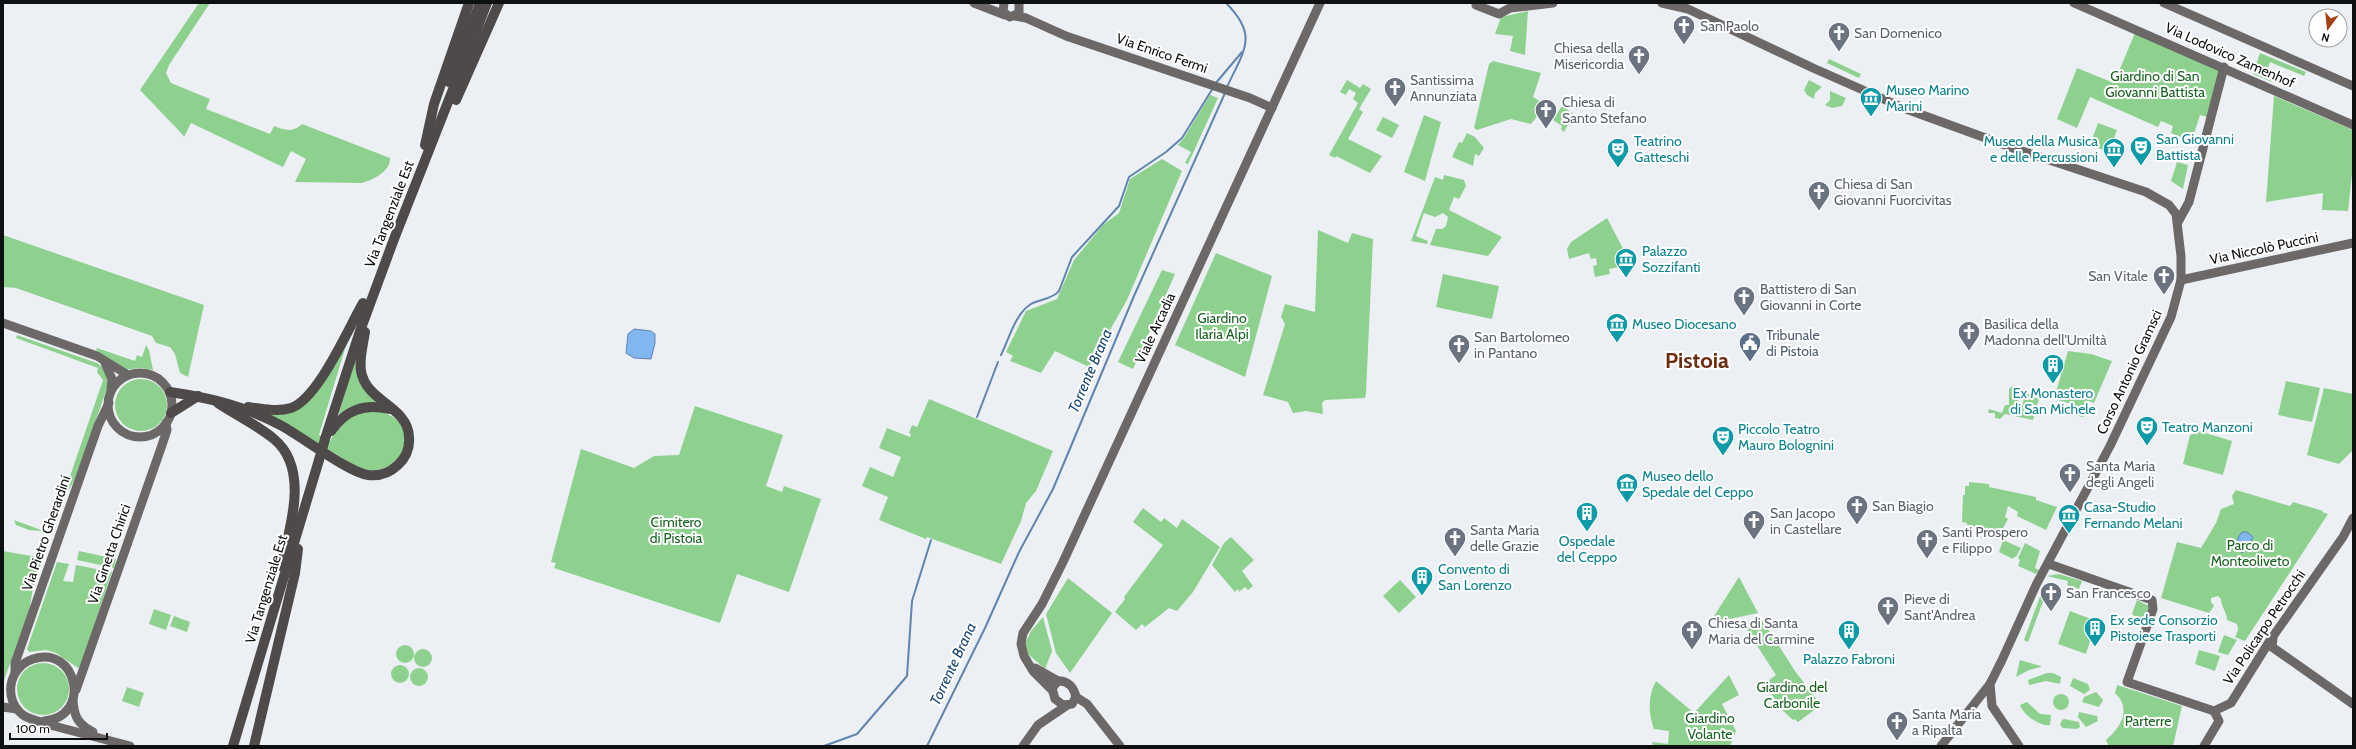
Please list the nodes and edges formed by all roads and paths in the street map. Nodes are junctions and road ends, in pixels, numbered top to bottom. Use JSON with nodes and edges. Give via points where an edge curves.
{"nodes":[{"id":1,"x":469,"y":3,"type":"edge"},
{"id":2,"x":480,"y":3,"type":"edge"},
{"id":3,"x":488,"y":3,"type":"edge"},
{"id":4,"x":499,"y":3,"type":"edge"},
{"id":5,"x":973,"y":3,"type":"edge"},
{"id":6,"x":1320,"y":3,"type":"edge"},
{"id":7,"x":1552,"y":3,"type":"edge"},
{"id":8,"x":1662,"y":3,"type":"edge"},
{"id":9,"x":2074,"y":3,"type":"edge"},
{"id":10,"x":2164,"y":3,"type":"edge"},
{"id":11,"x":1004,"y":4,"type":"edge"},
{"id":12,"x":1019,"y":4,"type":"edge"},
{"id":13,"x":1476,"y":4,"type":"edge"},
{"id":14,"x":1689,"y":6,"type":"edge"},
{"id":15,"x":1005,"y":15,"type":"junction"},
{"id":16,"x":1015,"y":16,"type":"junction"},
{"id":17,"x":1043,"y":24,"type":"junction"},
{"id":18,"x":2224,"y":67,"type":"junction"},
{"id":19,"x":2353,"y":86,"type":"edge"},
{"id":20,"x":1272,"y":108,"type":"junction"},
{"id":21,"x":442,"y":110,"type":"junction"},
{"id":22,"x":438,"y":120,"type":"junction"},
{"id":23,"x":2353,"y":125,"type":"edge"},
{"id":24,"x":428,"y":146,"type":"junction"},
{"id":25,"x":2178,"y":222,"type":"junction"},
{"id":26,"x":2353,"y":243,"type":"edge"},
{"id":27,"x":2181,"y":280,"type":"junction"},
{"id":28,"x":366,"y":304,"type":"junction"},
{"id":29,"x":3,"y":323,"type":"edge"},
{"id":30,"x":102,"y":359,"type":"junction"},
{"id":31,"x":128,"y":376,"type":"junction"},
{"id":32,"x":170,"y":392,"type":"junction"},
{"id":33,"x":198,"y":396,"type":"junction"},
{"id":34,"x":110,"y":398,"type":"junction"},
{"id":35,"x":210,"y":398,"type":"junction"},
{"id":36,"x":236,"y":405,"type":"junction"},
{"id":37,"x":394,"y":410,"type":"junction"},
{"id":38,"x":171,"y":413,"type":"junction"},
{"id":39,"x":166,"y":423,"type":"junction"},
{"id":40,"x":325,"y":439,"type":"junction"},
{"id":41,"x":2353,"y":518,"type":"edge"},
{"id":42,"x":301,"y":522,"type":"junction"},
{"id":43,"x":2049,"y":564,"type":"junction"},
{"id":44,"x":274,"y":612,"type":"junction"},
{"id":45,"x":2274,"y":636,"type":"junction"},
{"id":46,"x":2272,"y":647,"type":"junction"},
{"id":47,"x":2263,"y":652,"type":"junction"},
{"id":48,"x":1028,"y":662,"type":"junction"},
{"id":49,"x":13,"y":678,"type":"junction"},
{"id":50,"x":1058,"y":681,"type":"junction"},
{"id":51,"x":1990,"y":684,"type":"junction"},
{"id":52,"x":1052,"y":690,"type":"junction"},
{"id":53,"x":3,"y":692,"type":"edge"},
{"id":54,"x":74,"y":697,"type":"junction"},
{"id":55,"x":1068,"y":702,"type":"junction"},
{"id":56,"x":1975,"y":703,"type":"junction"},
{"id":57,"x":2352,"y":703,"type":"edge"},
{"id":58,"x":1992,"y":706,"type":"junction"},
{"id":59,"x":3,"y":707,"type":"edge"},
{"id":60,"x":17,"y":709,"type":"junction"},
{"id":61,"x":2214,"y":711,"type":"junction"},
{"id":62,"x":44,"y":721,"type":"junction"},
{"id":63,"x":104,"y":739,"type":"junction"},
{"id":64,"x":130,"y":746,"type":"edge"},
{"id":65,"x":233,"y":746,"type":"edge"},
{"id":66,"x":254,"y":746,"type":"edge"},
{"id":67,"x":1023,"y":746,"type":"edge"},
{"id":68,"x":1113,"y":746,"type":"edge"},
{"id":69,"x":1120,"y":746,"type":"edge"},
{"id":70,"x":1941,"y":746,"type":"edge"},
{"id":71,"x":2019,"y":746,"type":"edge"},
{"id":72,"x":2204,"y":746,"type":"edge"}],
"edges":[{"from":1,"to":21,"type":"main road"},
{"from":2,"to":21,"type":"main road"},
{"from":3,"to":21,"type":"main road"},
{"from":4,"to":21,"type":"main road"},
{"from":5,"to":11,"type":"street"},
{"from":5,"to":15,"type":"street"},
{"from":6,"to":20,"type":"street","name":"Viale Arcadia"},
{"from":7,"to":13,"type":"street","via":[[1510,8],[1499,14]]},
{"from":8,"to":14,"type":"street","name":"Corso Antonio Gramsci"},
{"from":9,"to":18,"type":"street","name":"Via Lodovico Zamenhof"},
{"from":10,"to":19,"type":"street"},
{"from":11,"to":15,"type":"street","via":[[1002,10]]},
{"from":12,"to":16,"type":"street","via":[[1019,13]]},
{"from":12,"to":17,"type":"street","name":"Via Enrico Fermi"},
{"from":14,"to":25,"type":"street","name":"Corso Antonio Gramsci","via":[[1813,68],[1946,124],[2146,192],[2173,208]]},
{"from":15,"to":16,"type":"street","name":"Via Enrico Fermi"},
{"from":16,"to":17,"type":"street","name":"Via Enrico Fermi"},
{"from":17,"to":20,"type":"street","name":"Via Enrico Fermi","via":[[1066,36],[1230,91]]},
{"from":18,"to":23,"type":"street","name":"Via Lodovico Zamenhof"},
{"from":18,"to":25,"type":"street","via":[[2189,202]]},
{"from":20,"to":48,"type":"street","name":"Viale Arcadia","via":[[1066,556],[1042,604],[1023,633],[1021,649]]},
{"from":21,"to":22,"type":"main road"},
{"from":21,"to":22,"type":"main road"},
{"from":22,"to":24,"type":"main road"},
{"from":22,"to":24,"type":"main road"},
{"from":24,"to":28,"type":"main road","name":"Via Tangenziale Est"},
{"from":25,"to":27,"type":"street","name":"Corso Antonio Gramsci"},
{"from":26,"to":27,"type":"street","name":"Via Niccolò Puccini"},
{"from":27,"to":43,"type":"street","name":"Corso Antonio Gramsci","via":[[2171,317]]},
{"from":28,"to":36,"type":"main road","via":[[314,390],[304,400],[284,409]]},
{"from":28,"to":37,"type":"main road","via":[[361,371],[370,391]]},
{"from":28,"to":40,"type":"main road","name":"Via Tangenziale Est"},
{"from":29,"to":30,"type":"street"},
{"from":30,"to":31,"type":"street"},
{"from":30,"to":34,"type":"street","via":[[112,379]]},
{"from":31,"to":32,"type":"street","via":[[138,373],[152,375],[161,380]]},
{"from":31,"to":34,"type":"street","via":[[119,381]]},
{"from":32,"to":33,"type":"main road"},
{"from":32,"to":38,"type":"street"},
{"from":33,"to":35,"type":"main road"},
{"from":33,"to":38,"type":"main road"},
{"from":34,"to":39,"type":"street","via":[[110,413],[115,423],[127,434],[149,435],[159,431]]},
{"from":34,"to":49,"type":"street","name":"Via Pietro Gherardini","via":[[15,663]]},
{"from":35,"to":36,"type":"main road"},
{"from":35,"to":44,"type":"main road","via":[[275,439],[292,466],[295,484],[293,504],[276,588]]},
{"from":36,"to":37,"type":"main road","via":[[281,426],[354,470],[370,475],[393,470],[403,461],[408,450],[410,439],[407,425]]},
{"from":37,"to":40,"type":"main road","via":[[372,406],[353,410],[339,420]]},
{"from":38,"to":39,"type":"street"},
{"from":39,"to":54,"type":"street","name":"Via Ginetta Chirici","via":[[167,430],[161,448]]},
{"from":40,"to":42,"type":"main road","name":"Via Tangenziale Est","bridge":true},
{"from":41,"to":45,"type":"street","name":"Via Policarpo Petrocchi","via":[[2343,537]]},
{"from":42,"to":44,"type":"main road","name":"Via Tangenziale Est"},
{"from":42,"to":66,"type":"main road","via":[[295,573]]},
{"from":43,"to":51,"type":"street","name":"Corso Antonio Gramsci","via":[[2036,585]]},
{"from":43,"to":61,"type":"street","via":[[2153,602],[2153,611],[2128,682]]},
{"from":44,"to":65,"type":"main road","name":"Via Tangenziale Est"},
{"from":45,"to":46,"type":"street"},
{"from":45,"to":47,"type":"street","name":"Via Policarpo Petrocchi"},
{"from":46,"to":47,"type":"street"},
{"from":46,"to":57,"type":"street"},
{"from":47,"to":61,"type":"street","name":"Via Policarpo Petrocchi","via":[[2229,705]]},
{"from":48,"to":50,"type":"street"},
{"from":48,"to":52,"type":"street","name":"Viale Arcadia"},
{"from":49,"to":53,"type":"street"},
{"from":49,"to":54,"type":"street","via":[[22,665],[31,659],[51,658],[69,670],[74,682]]},
{"from":49,"to":60,"type":"street","via":[[11,696]]},
{"from":50,"to":52,"type":"street"},
{"from":50,"to":55,"type":"street","via":[[1068,683]]},
{"from":51,"to":56,"type":"street","name":"Corso Antonio Gramsci"},
{"from":51,"to":58,"type":"street"},
{"from":52,"to":55,"type":"street","name":"Viale Arcadia"},
{"from":54,"to":62,"type":"street","via":[[62,715]]},
{"from":54,"to":63,"type":"street","via":[[74,716],[78,722]]},
{"from":55,"to":67,"type":"street","via":[[1035,728]]},
{"from":55,"to":68,"type":"street","via":[[1085,711]]},
{"from":55,"to":69,"type":"street","via":[[1087,704]]},
{"from":56,"to":58,"type":"street"},
{"from":56,"to":70,"type":"street","name":"Corso Antonio Gramsci"},
{"from":58,"to":71,"type":"street"},
{"from":59,"to":60,"type":"street"},
{"from":60,"to":62,"type":"street","via":[[29,719]]},
{"from":61,"to":72,"type":"street","via":[[2219,720]]},
{"from":62,"to":63,"type":"street"},
{"from":63,"to":64,"type":"street"}]}
